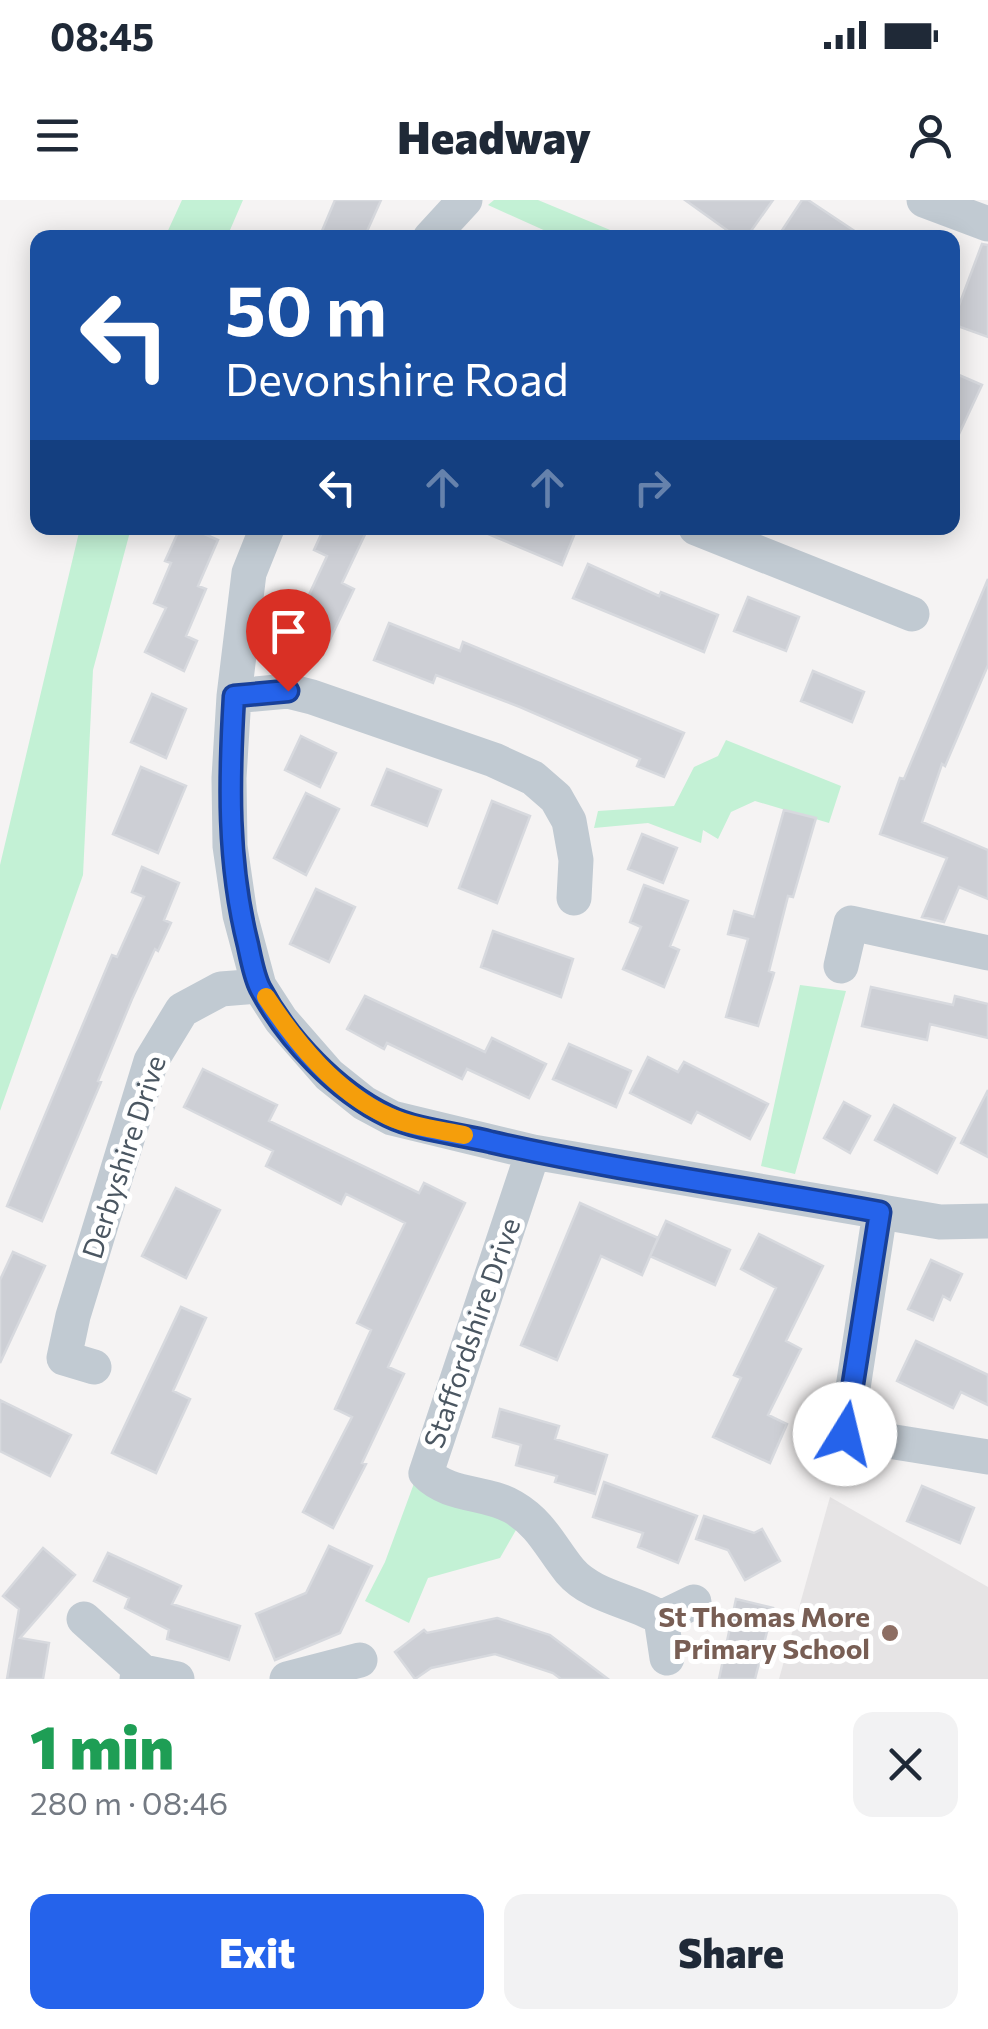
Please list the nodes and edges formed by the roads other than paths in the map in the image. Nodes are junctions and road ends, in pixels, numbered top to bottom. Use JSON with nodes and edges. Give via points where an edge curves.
{"nodes":[{"id":1,"x":465,"y":200,"type":"edge"},
{"id":2,"x":924,"y":200,"type":"edge"},
{"id":3,"x":988,"y":224,"type":"edge"},
{"id":4,"x":437,"y":230,"type":"edge"},
{"id":5,"x":265,"y":535,"type":"edge"},
{"id":6,"x":714,"y":535,"type":"edge"},
{"id":7,"x":912,"y":614,"type":"dead end"},
{"id":8,"x":234,"y":696,"type":"junction"},
{"id":9,"x":572,"y":898,"type":"dead end"},
{"id":10,"x":988,"y":953,"type":"edge"},
{"id":11,"x":841,"y":966,"type":"dead end"},
{"id":12,"x":259,"y":986,"type":"junction"},
{"id":13,"x":533,"y":1152,"type":"junction"},
{"id":14,"x":880,"y":1212,"type":"junction"},
{"id":15,"x":988,"y":1221,"type":"edge"},
{"id":16,"x":94,"y":1367,"type":"dead end"},
{"id":17,"x":988,"y":1457,"type":"edge"},
{"id":18,"x":694,"y":1602,"type":"dead end"},
{"id":19,"x":661,"y":1618,"type":"junction"},
{"id":20,"x":84,"y":1619,"type":"dead end"},
{"id":21,"x":667,"y":1658,"type":"dead end"},
{"id":22,"x":363,"y":1660,"type":"edge"},
{"id":23,"x":152,"y":1677,"type":"edge"},
{"id":24,"x":286,"y":1679,"type":"edge"}],
"edges":[{"from":1,"to":4,"type":"street"},
{"from":2,"to":3,"type":"street"},
{"from":5,"to":8,"type":"street","via":[[250,574]]},
{"from":6,"to":7,"type":"street"},
{"from":8,"to":9,"type":"street","via":[[288,691],[312,697],[533,778],[569,821],[576,860]]},
{"from":8,"to":12,"type":"street","via":[[230,846]]},
{"from":10,"to":11,"type":"street","via":[[851,923]]},
{"from":12,"to":13,"type":"street","via":[[328,1075],[364,1103],[392,1118]]},
{"from":12,"to":16,"type":"street","name":"Derbyshire Drive","via":[[221,989],[182,1010],[151,1060],[64,1358]]},
{"from":13,"to":14,"type":"street"},
{"from":13,"to":19,"type":"street","name":"Staffordshire Drive","via":[[426,1473],[435,1482],[512,1506],[548,1536],[571,1572]]},
{"from":14,"to":15,"type":"street"},
{"from":14,"to":17,"type":"street","via":[[843,1450]]},
{"from":18,"to":19,"type":"street"},
{"from":19,"to":21,"type":"street"},
{"from":20,"to":23,"type":"street"},
{"from":22,"to":24,"type":"street"}]}
